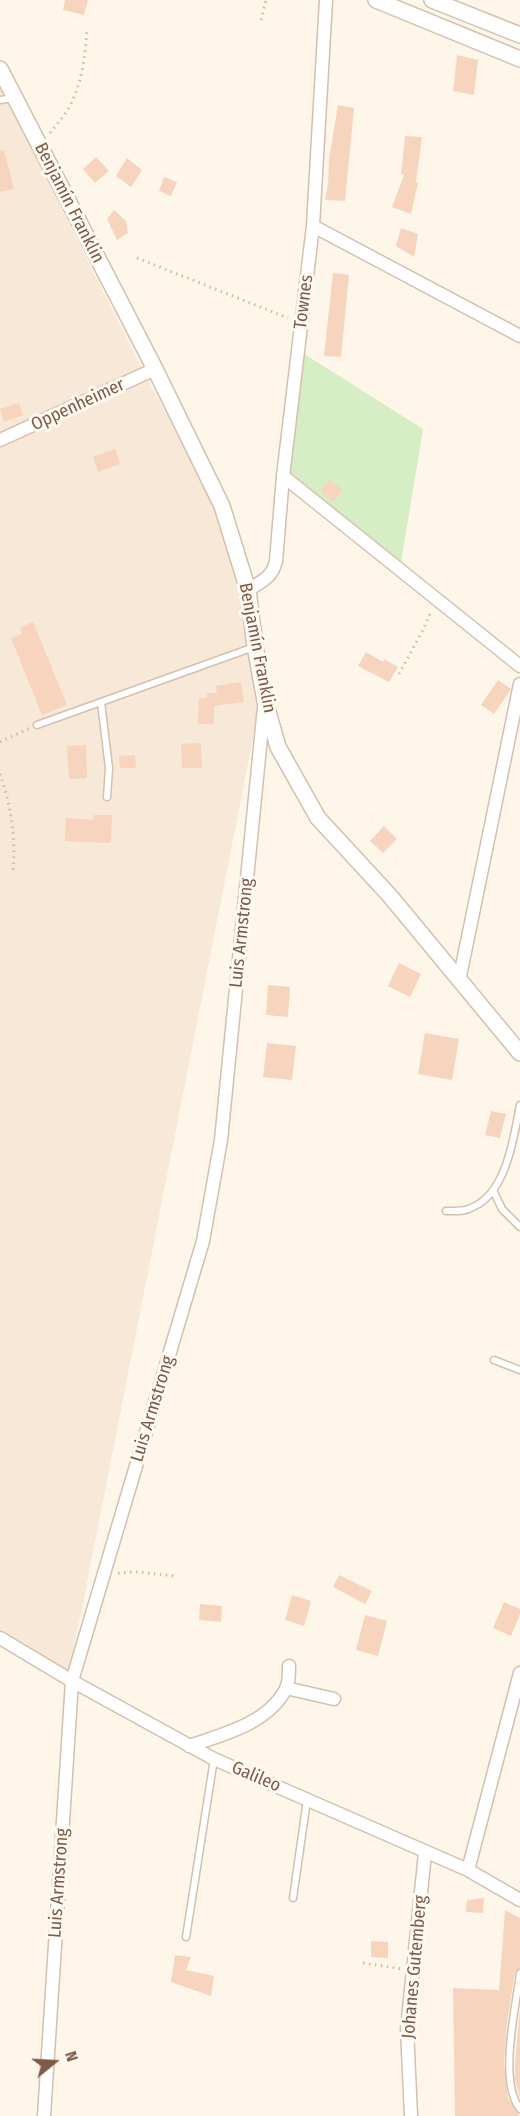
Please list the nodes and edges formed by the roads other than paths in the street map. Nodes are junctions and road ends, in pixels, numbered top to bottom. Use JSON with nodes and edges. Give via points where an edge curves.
{"nodes":[{"id":1,"x":326,"y":0,"type":"edge"},
{"id":2,"x":376,"y":0,"type":"edge"},
{"id":3,"x":432,"y":0,"type":"edge"},
{"id":4,"x":520,"y":35,"type":"edge"},
{"id":5,"x":520,"y":59,"type":"edge"},
{"id":6,"x":0,"y":69,"type":"edge"},
{"id":7,"x":8,"y":99,"type":"edge"},
{"id":8,"x":313,"y":226,"type":"junction"},
{"id":9,"x":520,"y":336,"type":"edge"},
{"id":10,"x":155,"y":369,"type":"junction"},
{"id":11,"x":0,"y":440,"type":"edge"},
{"id":12,"x":283,"y":476,"type":"junction"},
{"id":13,"x":248,"y":590,"type":"junction"},
{"id":14,"x":255,"y":646,"type":"junction"},
{"id":15,"x":520,"y":666,"type":"edge"},
{"id":16,"x":520,"y":684,"type":"edge"},
{"id":17,"x":265,"y":701,"type":"junction"},
{"id":18,"x":100,"y":702,"type":"junction"},
{"id":19,"x":37,"y":725,"type":"road end"},
{"id":20,"x":511,"y":727,"type":"junction"},
{"id":21,"x":520,"y":736,"type":"edge"},
{"id":22,"x":107,"y":797,"type":"dead end"},
{"id":23,"x":459,"y":981,"type":"junction"},
{"id":24,"x":520,"y":1053,"type":"edge"},
{"id":25,"x":520,"y":1105,"type":"edge"},
{"id":26,"x":493,"y":1190,"type":"junction"},
{"id":27,"x":446,"y":1211,"type":"dead end"},
{"id":28,"x":520,"y":1227,"type":"edge"},
{"id":29,"x":494,"y":1360,"type":"dead end"},
{"id":30,"x":520,"y":1370,"type":"edge"},
{"id":31,"x":0,"y":1638,"type":"edge"},
{"id":32,"x":290,"y":1666,"type":"dead end"},
{"id":33,"x":520,"y":1673,"type":"edge"},
{"id":34,"x":72,"y":1681,"type":"junction"},
{"id":35,"x":286,"y":1688,"type":"junction"},
{"id":36,"x":334,"y":1699,"type":"dead end"},
{"id":37,"x":189,"y":1746,"type":"junction"},
{"id":38,"x":214,"y":1759,"type":"junction"},
{"id":39,"x":308,"y":1800,"type":"junction"},
{"id":40,"x":425,"y":1853,"type":"junction"},
{"id":41,"x":468,"y":1870,"type":"junction"},
{"id":42,"x":293,"y":1898,"type":"dead end"},
{"id":43,"x":520,"y":1900,"type":"edge"},
{"id":44,"x":186,"y":1937,"type":"dead end"},
{"id":45,"x":520,"y":1973,"type":"edge"},
{"id":46,"x":520,"y":2109,"type":"edge"},
{"id":47,"x":44,"y":2116,"type":"edge"},
{"id":48,"x":411,"y":2116,"type":"edge"}],
"edges":[{"from":1,"to":8,"type":"street","name":"Townes"},
{"from":2,"to":5,"type":"street"},
{"from":3,"to":4,"type":"street"},
{"from":6,"to":7,"type":"street","name":"Benjamín Franklin"},
{"from":7,"to":10,"type":"street","name":"Benjamín Franklin","via":[[40,146]]},
{"from":8,"to":9,"type":"street"},
{"from":8,"to":12,"type":"street","name":"Townes"},
{"from":10,"to":11,"type":"street","name":"Oppenheimer"},
{"from":10,"to":13,"type":"street","name":"Benjamín Franklin","via":[[222,506]]},
{"from":12,"to":13,"type":"street","name":"Townes","via":[[274,571]]},
{"from":12,"to":15,"type":"street"},
{"from":13,"to":14,"type":"street","name":"Benjamín Franklin"},
{"from":14,"to":17,"type":"street","name":"Benjamín Franklin"},
{"from":14,"to":18,"type":"lane"},
{"from":16,"to":20,"type":"street"},
{"from":17,"to":23,"type":"street","name":"Benjamín Franklin","via":[[278,747],[318,818],[390,896]]},
{"from":17,"to":34,"type":"street","name":"Luis Armstrong","via":[[221,1140],[203,1241]]},
{"from":18,"to":19,"type":"lane"},
{"from":18,"to":22,"type":"lane","via":[[110,768]]},
{"from":20,"to":21,"type":"street"},
{"from":20,"to":23,"type":"street"},
{"from":23,"to":24,"type":"street","name":"Benjamín Franklin"},
{"from":25,"to":26,"type":"lane","via":[[512,1149]]},
{"from":26,"to":27,"type":"lane","via":[[472,1208]]},
{"from":26,"to":28,"type":"lane","via":[[502,1209]]},
{"from":29,"to":30,"type":"lane"},
{"from":31,"to":34,"type":"street","name":"Galileo"},
{"from":32,"to":35,"type":"street"},
{"from":33,"to":41,"type":"street"},
{"from":34,"to":37,"type":"street","name":"Galileo"},
{"from":34,"to":47,"type":"street","name":"Luis Armstrong"},
{"from":35,"to":36,"type":"street"},
{"from":35,"to":37,"type":"street","via":[[272,1706],[246,1726]]},
{"from":37,"to":38,"type":"street","name":"Galileo"},
{"from":38,"to":39,"type":"street","name":"Galileo"},
{"from":38,"to":44,"type":"lane"},
{"from":39,"to":40,"type":"street","name":"Galileo"},
{"from":39,"to":42,"type":"lane"},
{"from":40,"to":41,"type":"street","name":"Galileo"},
{"from":40,"to":48,"type":"street","name":"Johanes Gutemberg","via":[[407,2029]]},
{"from":41,"to":43,"type":"street","name":"Galileo"},
{"from":45,"to":46,"type":"lane","via":[[508,2066],[511,2088]]}]}
